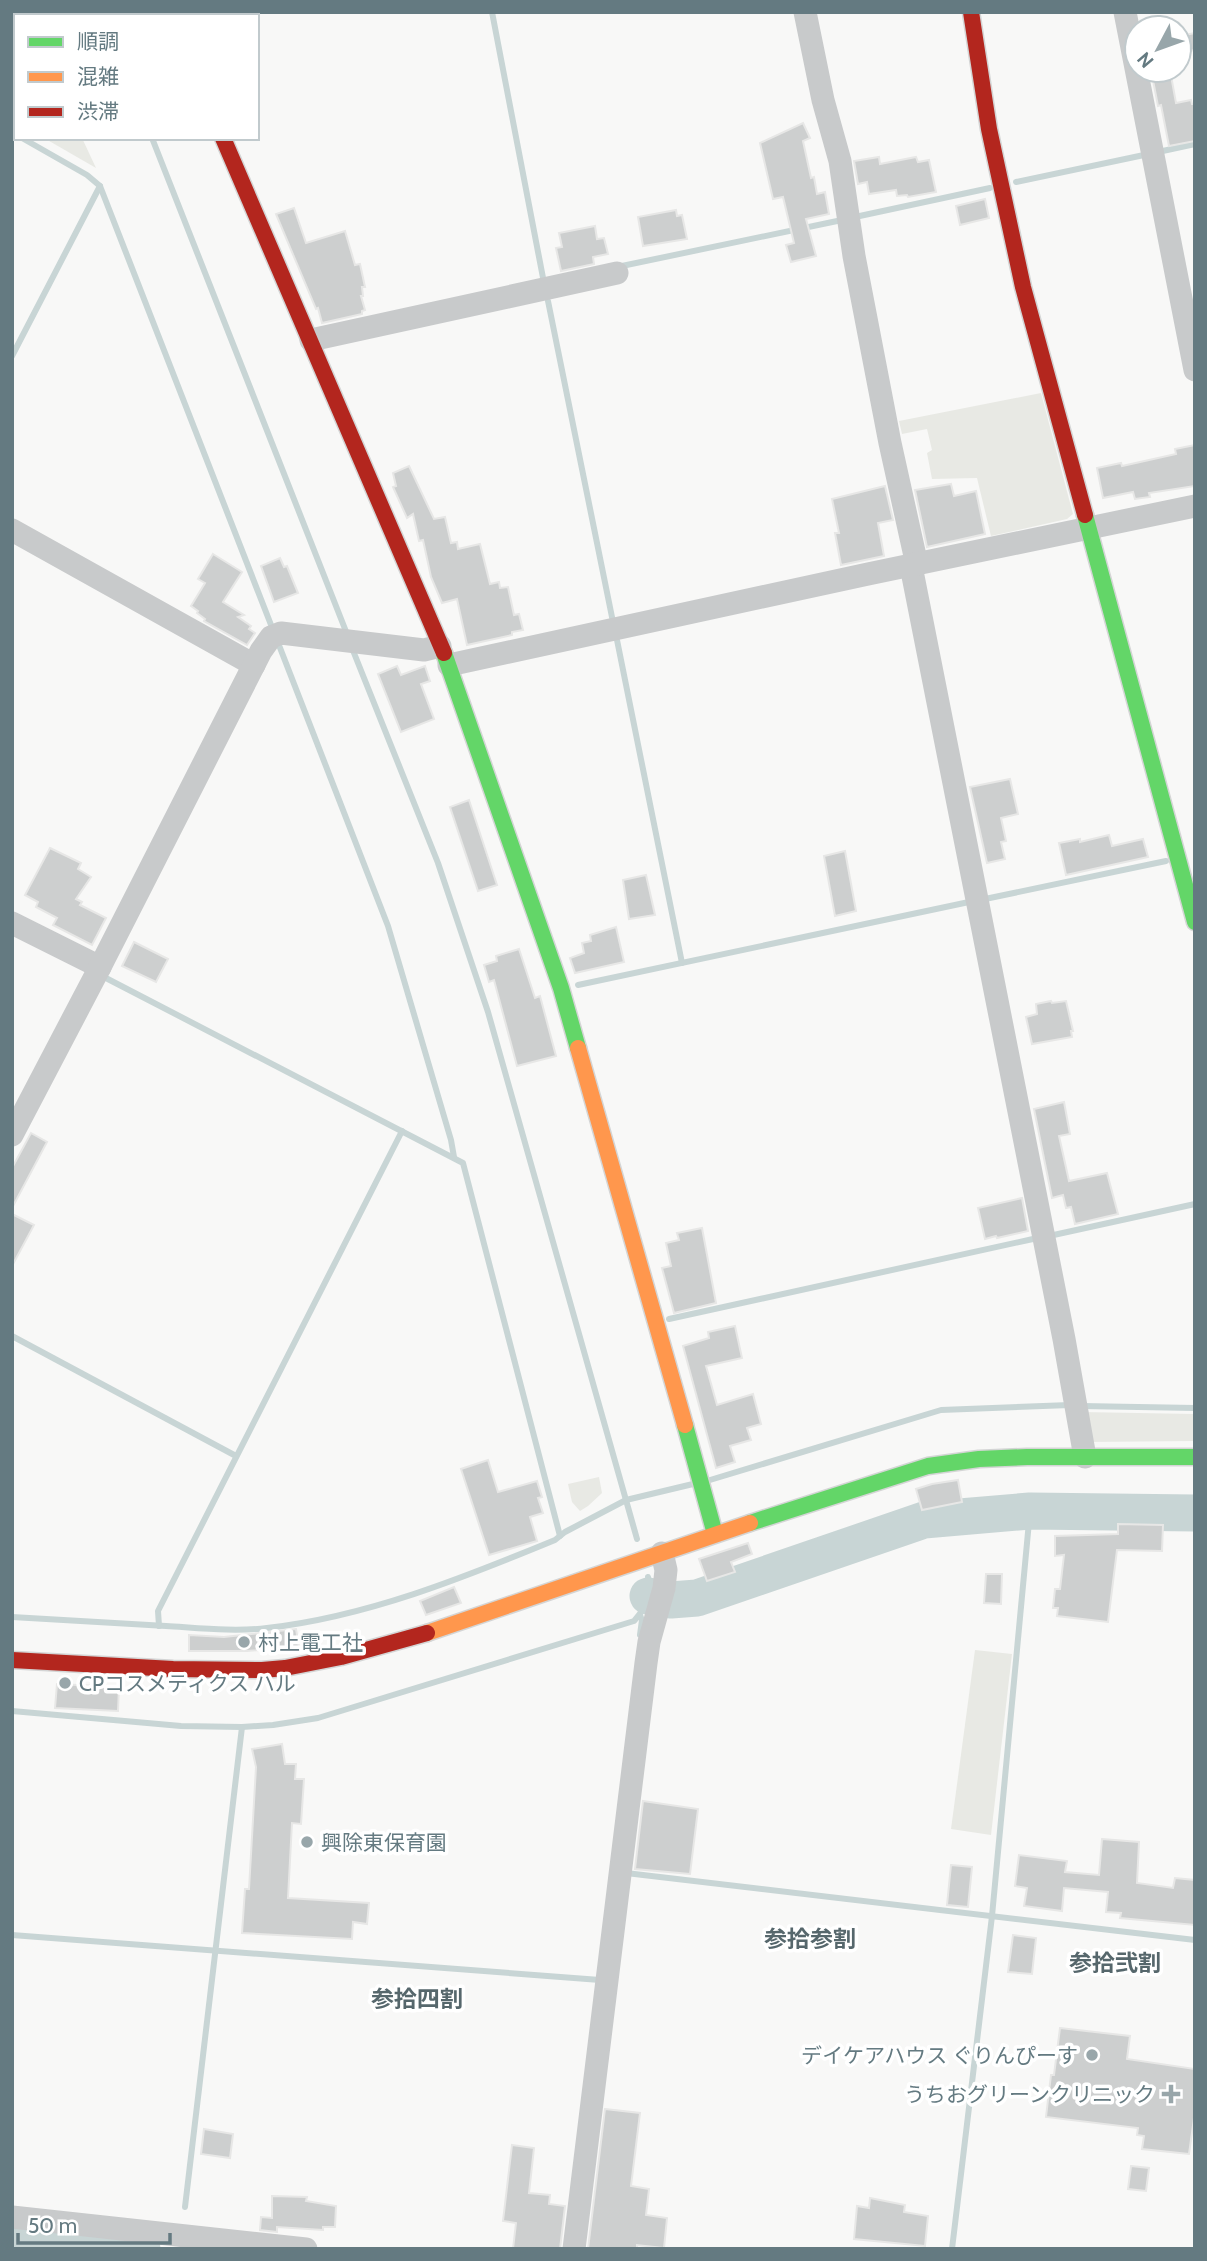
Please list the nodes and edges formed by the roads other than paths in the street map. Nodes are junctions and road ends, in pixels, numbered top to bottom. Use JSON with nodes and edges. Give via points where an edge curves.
{"nodes":[{"id":1,"x":805,"y":12,"type":"edge"},
{"id":2,"x":971,"y":12,"type":"edge"},
{"id":3,"x":1125,"y":12,"type":"edge"},
{"id":4,"x":224,"y":140,"type":"edge"},
{"id":5,"x":617,"y":273,"type":"dead end"},
{"id":6,"x":311,"y":340,"type":"junction"},
{"id":7,"x":1195,"y":370,"type":"edge"},
{"id":8,"x":1195,"y":506,"type":"edge"},
{"id":9,"x":1089,"y":529,"type":"junction"},
{"id":10,"x":12,"y":530,"type":"edge"},
{"id":11,"x":914,"y":565,"type":"junction"},
{"id":12,"x":444,"y":656,"type":"junction"},
{"id":13,"x":254,"y":665,"type":"junction"},
{"id":14,"x":1195,"y":922,"type":"edge"},
{"id":15,"x":12,"y":923,"type":"edge"},
{"id":16,"x":98,"y":972,"type":"junction"},
{"id":17,"x":12,"y":1135,"type":"edge"},
{"id":18,"x":1195,"y":1457,"type":"edge"},
{"id":19,"x":1085,"y":1458,"type":"junction"},
{"id":20,"x":715,"y":1534,"type":"junction"},
{"id":21,"x":662,"y":1553,"type":"junction"},
{"id":22,"x":12,"y":1660,"type":"edge"},
{"id":23,"x":12,"y":2217,"type":"edge"},
{"id":24,"x":293,"y":2248,"type":"edge"},
{"id":25,"x":574,"y":2249,"type":"edge"}],
"edges":[{"from":1,"to":11,"type":"street","via":[[841,161],[856,268]]},
{"from":2,"to":9,"type":"street","via":[[989,129],[1023,287]]},
{"from":3,"to":7,"type":"street"},
{"from":4,"to":6,"type":"street"},
{"from":5,"to":6,"type":"street"},
{"from":6,"to":12,"type":"street"},
{"from":8,"to":9,"type":"street"},
{"from":9,"to":11,"type":"street"},
{"from":9,"to":14,"type":"street"},
{"from":10,"to":13,"type":"street"},
{"from":11,"to":12,"type":"street"},
{"from":11,"to":19,"type":"street"},
{"from":12,"to":13,"type":"street","via":[[349,640],[276,635]]},
{"from":12,"to":20,"type":"street","via":[[561,988]]},
{"from":13,"to":16,"type":"street"},
{"from":15,"to":16,"type":"street"},
{"from":16,"to":17,"type":"street"},
{"from":18,"to":19,"type":"street"},
{"from":19,"to":20,"type":"street","via":[[979,1459],[929,1466]]},
{"from":20,"to":21,"type":"street"},
{"from":21,"to":22,"type":"street","via":[[439,1630],[285,1668],[218,1671]]},
{"from":21,"to":25,"type":"street","via":[[666,1570],[646,1663]]},
{"from":23,"to":24,"type":"street"}]}
